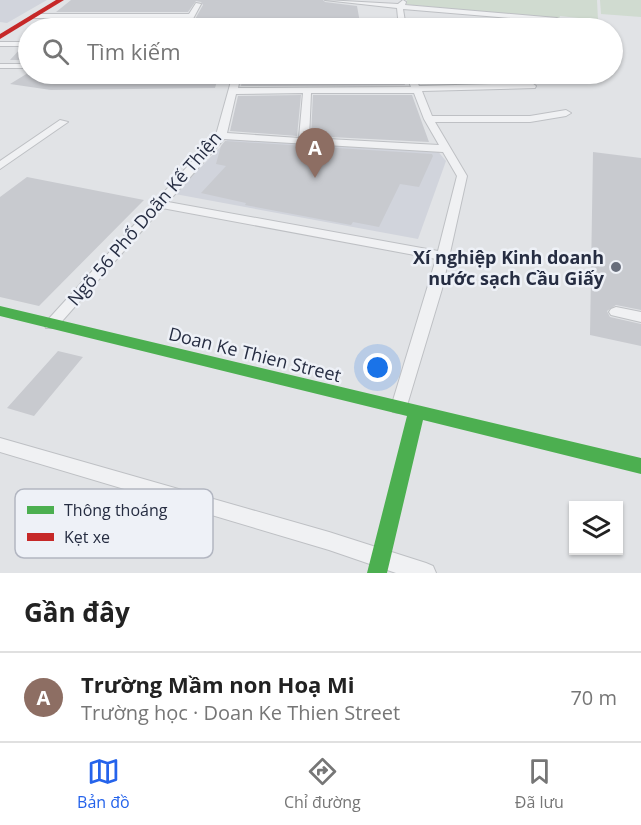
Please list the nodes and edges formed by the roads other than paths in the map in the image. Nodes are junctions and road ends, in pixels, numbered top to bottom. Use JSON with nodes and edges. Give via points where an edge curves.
{"nodes":[{"id":1,"x":61,"y":0,"type":"edge"},
{"id":2,"x":328,"y":0,"type":"edge"},
{"id":3,"x":404,"y":0,"type":"edge"},
{"id":4,"x":198,"y":4,"type":"dead end"},
{"id":5,"x":400,"y":7,"type":"junction"},
{"id":6,"x":34,"y":16,"type":"junction"},
{"id":7,"x":193,"y":16,"type":"joint"},
{"id":8,"x":29,"y":18,"type":"edge"},
{"id":9,"x":401,"y":18,"type":"edge"},
{"id":10,"x":533,"y":18,"type":"edge"},
{"id":11,"x":6,"y":28,"type":"edge"},
{"id":12,"x":0,"y":37,"type":"edge"},
{"id":13,"x":0,"y":44,"type":"edge"},
{"id":14,"x":18,"y":44,"type":"edge"},
{"id":15,"x":0,"y":66,"type":"edge"},
{"id":16,"x":18,"y":66,"type":"edge"},
{"id":17,"x":235,"y":84,"type":"edge"},
{"id":18,"x":413,"y":84,"type":"edge"},
{"id":19,"x":532,"y":86,"type":"dead end"},
{"id":20,"x":415,"y":90,"type":"junction"},
{"id":21,"x":234,"y":91,"type":"junction"},
{"id":22,"x":307,"y":91,"type":"junction"},
{"id":23,"x":566,"y":113,"type":"dead end"},
{"id":24,"x":429,"y":119,"type":"junction"},
{"id":25,"x":63,"y":122,"type":"dead end"},
{"id":26,"x":221,"y":136,"type":"junction"},
{"id":27,"x":304,"y":141,"type":"junction"},
{"id":28,"x":448,"y":149,"type":"junction"},
{"id":29,"x":0,"y":154,"type":"edge"},
{"id":30,"x":13,"y":157,"type":"junction"},
{"id":31,"x":0,"y":166,"type":"edge"},
{"id":32,"x":160,"y":204,"type":"junction"},
{"id":33,"x":443,"y":256,"type":"junction"},
{"id":34,"x":0,"y":311,"type":"edge"},
{"id":35,"x":616,"y":312,"type":"dead end"},
{"id":36,"x":641,"y":316,"type":"edge"},
{"id":37,"x":51,"y":324,"type":"junction"},
{"id":38,"x":399,"y":407,"type":"junction"},
{"id":39,"x":416,"y":412,"type":"junction"},
{"id":40,"x":0,"y":444,"type":"edge"},
{"id":41,"x":641,"y":466,"type":"edge"},
{"id":42,"x":153,"y":489,"type":"edge"},
{"id":43,"x":213,"y":507,"type":"edge"},
{"id":44,"x":379,"y":566,"type":"edge"},
{"id":45,"x":426,"y":573,"type":"edge"}],
"edges":[{"from":1,"to":6,"type":"street"},
{"from":2,"to":5,"type":"lane"},
{"from":3,"to":5,"type":"lane"},
{"from":4,"to":7,"type":"lane"},
{"from":5,"to":9,"type":"lane"},
{"from":5,"to":10,"type":"lane"},
{"from":6,"to":7,"type":"lane"},
{"from":6,"to":8,"type":"street"},
{"from":11,"to":12,"type":"street"},
{"from":13,"to":14,"type":"lane"},
{"from":15,"to":16,"type":"lane"},
{"from":17,"to":21,"type":"lane","name":"Ngõ 56 Phố Doãn Kế Thiện"},
{"from":18,"to":20,"type":"lane"},
{"from":19,"to":20,"type":"lane"},
{"from":20,"to":22,"type":"lane"},
{"from":20,"to":24,"type":"lane"},
{"from":21,"to":22,"type":"lane"},
{"from":21,"to":26,"type":"lane","name":"Ngõ 56 Phố Doãn Kế Thiện"},
{"from":22,"to":27,"type":"lane"},
{"from":23,"to":24,"type":"lane","via":[[530,119]]},
{"from":24,"to":28,"type":"lane"},
{"from":25,"to":30,"type":"lane"},
{"from":26,"to":27,"type":"lane"},
{"from":26,"to":32,"type":"lane","name":"Ngõ 56 Phố Doãn Kế Thiện"},
{"from":27,"to":28,"type":"lane"},
{"from":28,"to":33,"type":"lane","via":[[462,176]]},
{"from":29,"to":30,"type":"lane"},
{"from":30,"to":31,"type":"lane"},
{"from":32,"to":33,"type":"lane"},
{"from":32,"to":37,"type":"lane","name":"Ngõ 56 Phố Doãn Kế Thiện"},
{"from":33,"to":38,"type":"lane"},
{"from":34,"to":37,"type":"street","name":"Doan Ke Thien Street"},
{"from":35,"to":36,"type":"lane"},
{"from":37,"to":38,"type":"street","name":"Doan Ke Thien Street"},
{"from":38,"to":39,"type":"street","name":"Doan Ke Thien Street"},
{"from":39,"to":41,"type":"street","name":"Doan Ke Thien Street"},
{"from":39,"to":44,"type":"street"},
{"from":40,"to":42,"type":"lane"},
{"from":43,"to":44,"type":"lane","via":[[329,541]]},
{"from":44,"to":45,"type":"lane"}]}
